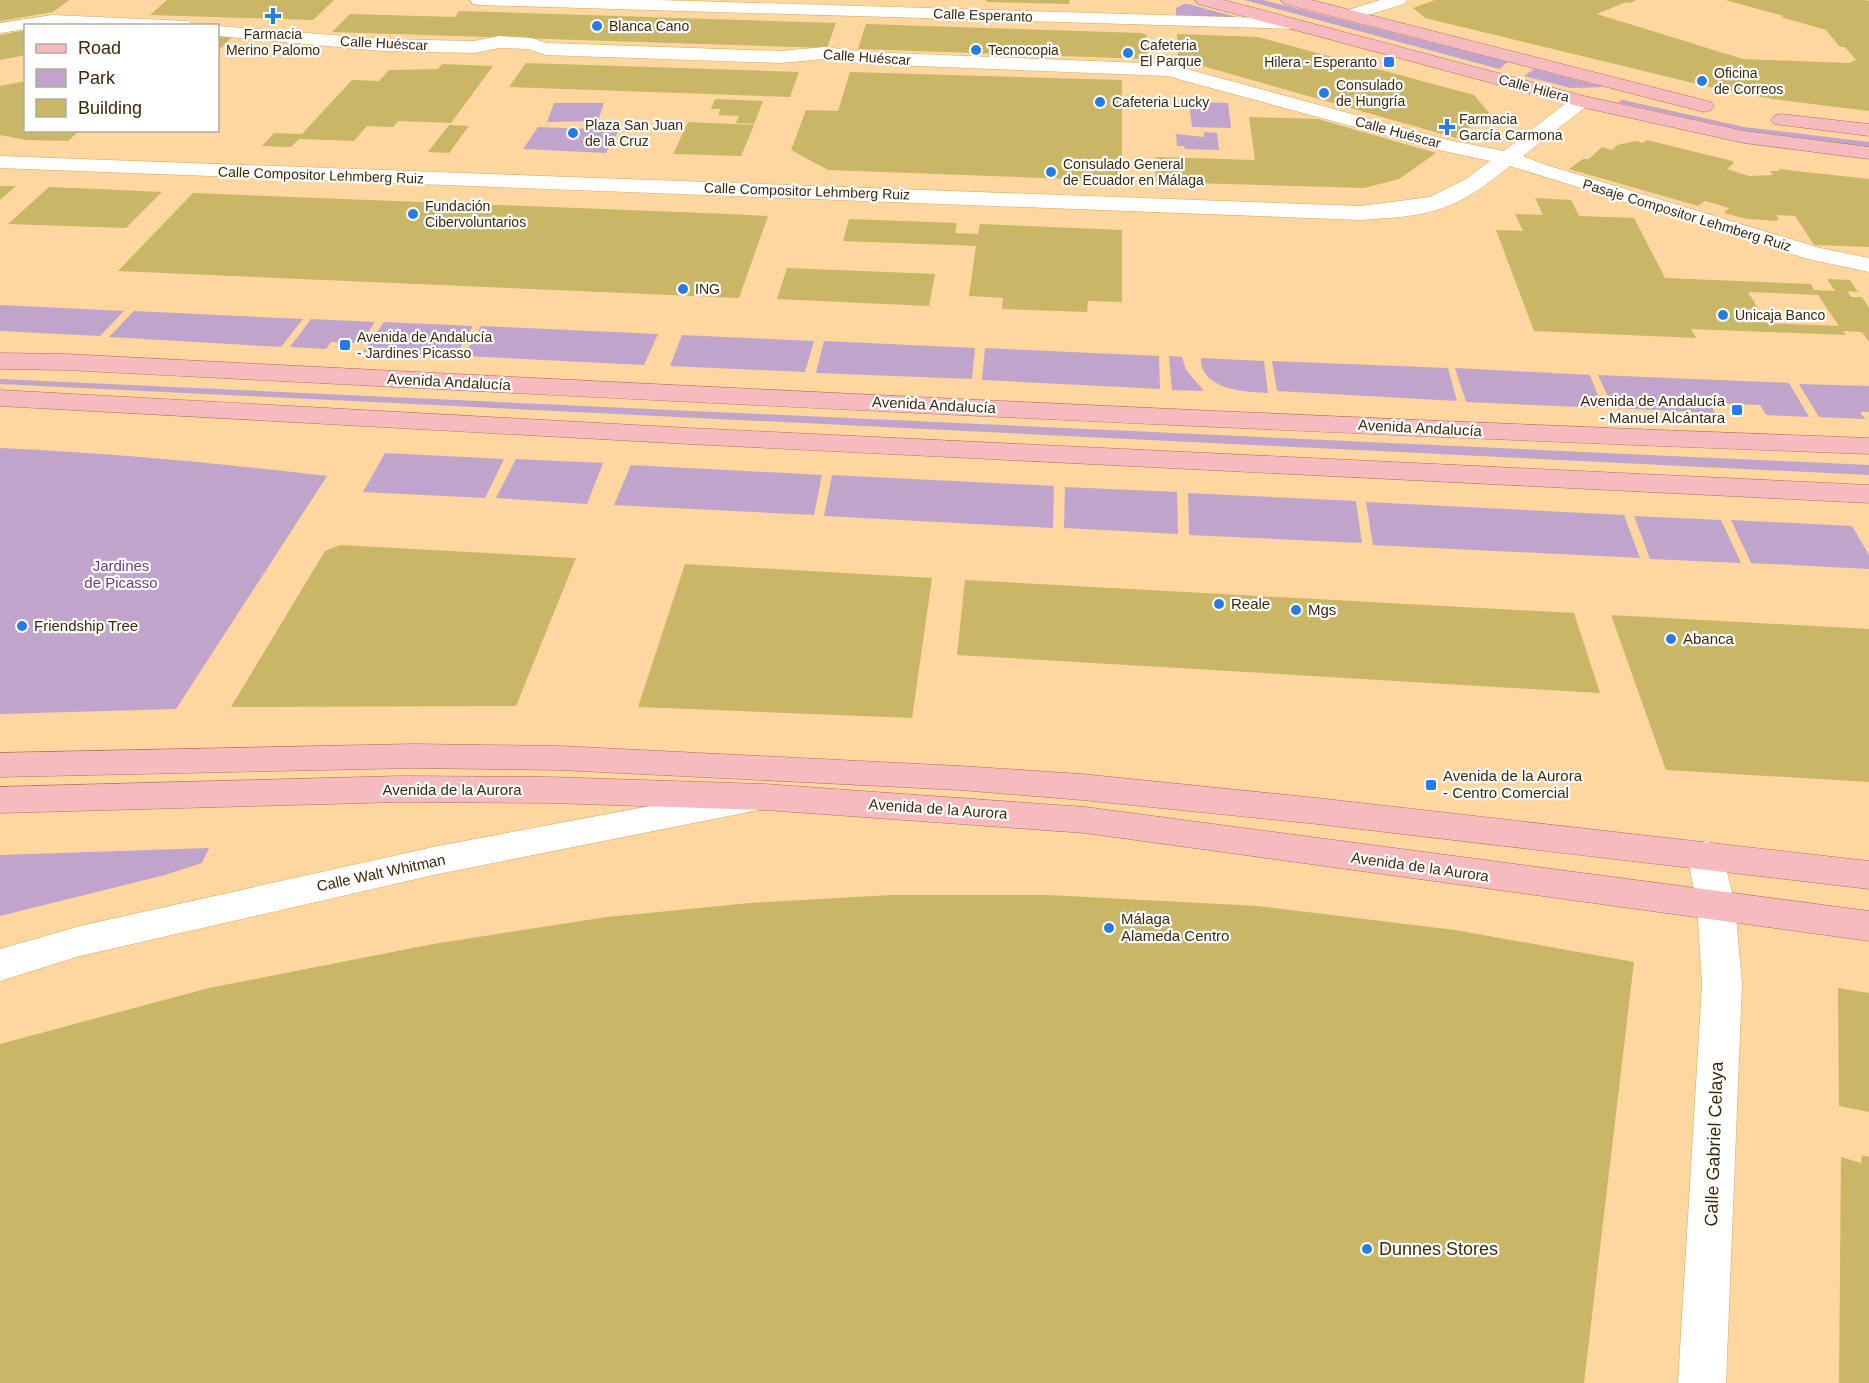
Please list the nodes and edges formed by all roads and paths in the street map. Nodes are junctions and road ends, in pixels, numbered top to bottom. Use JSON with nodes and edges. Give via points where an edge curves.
{"nodes":[{"id":1,"x":478,"y":0,"type":"edge"},
{"id":2,"x":1123,"y":0,"type":"edge"},
{"id":3,"x":1204,"y":0,"type":"edge"},
{"id":4,"x":1290,"y":0,"type":"edge"},
{"id":5,"x":1398,"y":0,"type":"edge"},
{"id":6,"x":1351,"y":15,"type":"junction"},
{"id":7,"x":1055,"y":18,"type":"junction"},
{"id":8,"x":24,"y":24,"type":"edge"},
{"id":9,"x":26,"y":24,"type":"edge"},
{"id":10,"x":143,"y":24,"type":"edge"},
{"id":11,"x":1294,"y":24,"type":"junction"},
{"id":12,"x":0,"y":28,"type":"edge"},
{"id":13,"x":219,"y":31,"type":"edge"},
{"id":14,"x":1581,"y":101,"type":"junction"},
{"id":15,"x":1682,"y":101,"type":"junction"},
{"id":16,"x":1728,"y":111,"type":"dead end"},
{"id":17,"x":1761,"y":117,"type":"dead end"},
{"id":18,"x":1869,"y":130,"type":"edge"},
{"id":19,"x":1869,"y":153,"type":"edge"},
{"id":20,"x":1508,"y":158,"type":"junction"},
{"id":21,"x":0,"y":162,"type":"edge"},
{"id":22,"x":1869,"y":265,"type":"edge"},
{"id":23,"x":0,"y":354,"type":"edge"},
{"id":24,"x":0,"y":361,"type":"edge"},
{"id":25,"x":66,"y":362,"type":"junction"},
{"id":26,"x":0,"y":398,"type":"edge"},
{"id":27,"x":77,"y":403,"type":"junction"},
{"id":28,"x":0,"y":405,"type":"edge"},
{"id":29,"x":1869,"y":446,"type":"edge"},
{"id":30,"x":1869,"y":494,"type":"edge"},
{"id":31,"x":0,"y":765,"type":"edge"},
{"id":32,"x":765,"y":797,"type":"junction"},
{"id":33,"x":0,"y":800,"type":"edge"},
{"id":34,"x":1705,"y":855,"type":"junction"},
{"id":35,"x":1869,"y":875,"type":"edge"},
{"id":36,"x":1716,"y":905,"type":"junction"},
{"id":37,"x":1869,"y":927,"type":"edge"},
{"id":38,"x":0,"y":965,"type":"edge"},
{"id":39,"x":1702,"y":1383,"type":"edge"}],
"edges":[{"from":1,"to":7,"type":"street","name":"Calle Esperanto"},
{"from":2,"to":7,"type":"street","name":"Calle Esperanto","via":[[1086,14]]},
{"from":3,"to":11,"type":"main road","name":"Calle Hilera"},
{"from":4,"to":6,"type":"main road","name":"Calle Hilera"},
{"from":5,"to":6,"type":"street"},
{"from":6,"to":15,"type":"main road","name":"Calle Hilera"},
{"from":7,"to":11,"type":"street","name":"Calle Esperanto"},
{"from":8,"to":12,"type":"street"},
{"from":9,"to":10,"type":"street","via":[[52,20]]},
{"from":11,"to":14,"type":"main road","name":"Calle Hilera"},
{"from":13,"to":20,"type":"street","name":"Calle Huéscar","via":[[382,45],[474,47],[499,42],[545,49],[780,57],[848,54],[1168,70],[1446,146]]},
{"from":14,"to":15,"type":"main road","via":[[1593,95],[1623,93]]},
{"from":14,"to":19,"type":"main road","name":"Calle Hilera","via":[[1744,137]]},
{"from":14,"to":20,"type":"street","name":"Calle Compositor Lehmberg Ruiz"},
{"from":15,"to":16,"type":"main road","name":"Calle Hilera"},
{"from":17,"to":18,"type":"main road"},
{"from":20,"to":21,"type":"street","name":"Calle Compositor Lehmberg Ruiz","via":[[1474,184],[1436,203],[1361,213]]},
{"from":20,"to":22,"type":"street","name":"Pasaje Compositor Lehmberg Ruiz","via":[[1816,254]]},
{"from":23,"to":25,"type":"main road"},
{"from":24,"to":25,"type":"main road","name":"Avenida Andalucía"},
{"from":25,"to":29,"type":"main road","name":"Avenida Andalucía"},
{"from":26,"to":27,"type":"main road"},
{"from":27,"to":28,"type":"main road"},
{"from":27,"to":30,"type":"main road"},
{"from":31,"to":34,"type":"main road","name":"Avenida de la Aurora","via":[[413,756],[560,758],[960,778],[1082,786]]},
{"from":32,"to":33,"type":"main road","name":"Avenida de la Aurora","via":[[400,789]]},
{"from":32,"to":36,"type":"main road","name":"Avenida de la Aurora","via":[[1085,820]]},
{"from":32,"to":38,"type":"street","name":"Calle Walt Whitman","via":[[394,870],[80,941]]},
{"from":34,"to":35,"type":"main road","name":"Avenida de la Aurora"},
{"from":34,"to":36,"type":"street","name":"Calle Gabriel Celaya"},
{"from":36,"to":37,"type":"main road","name":"Avenida de la Aurora"},
{"from":36,"to":39,"type":"street","name":"Calle Gabriel Celaya","via":[[1722,984]]}]}
